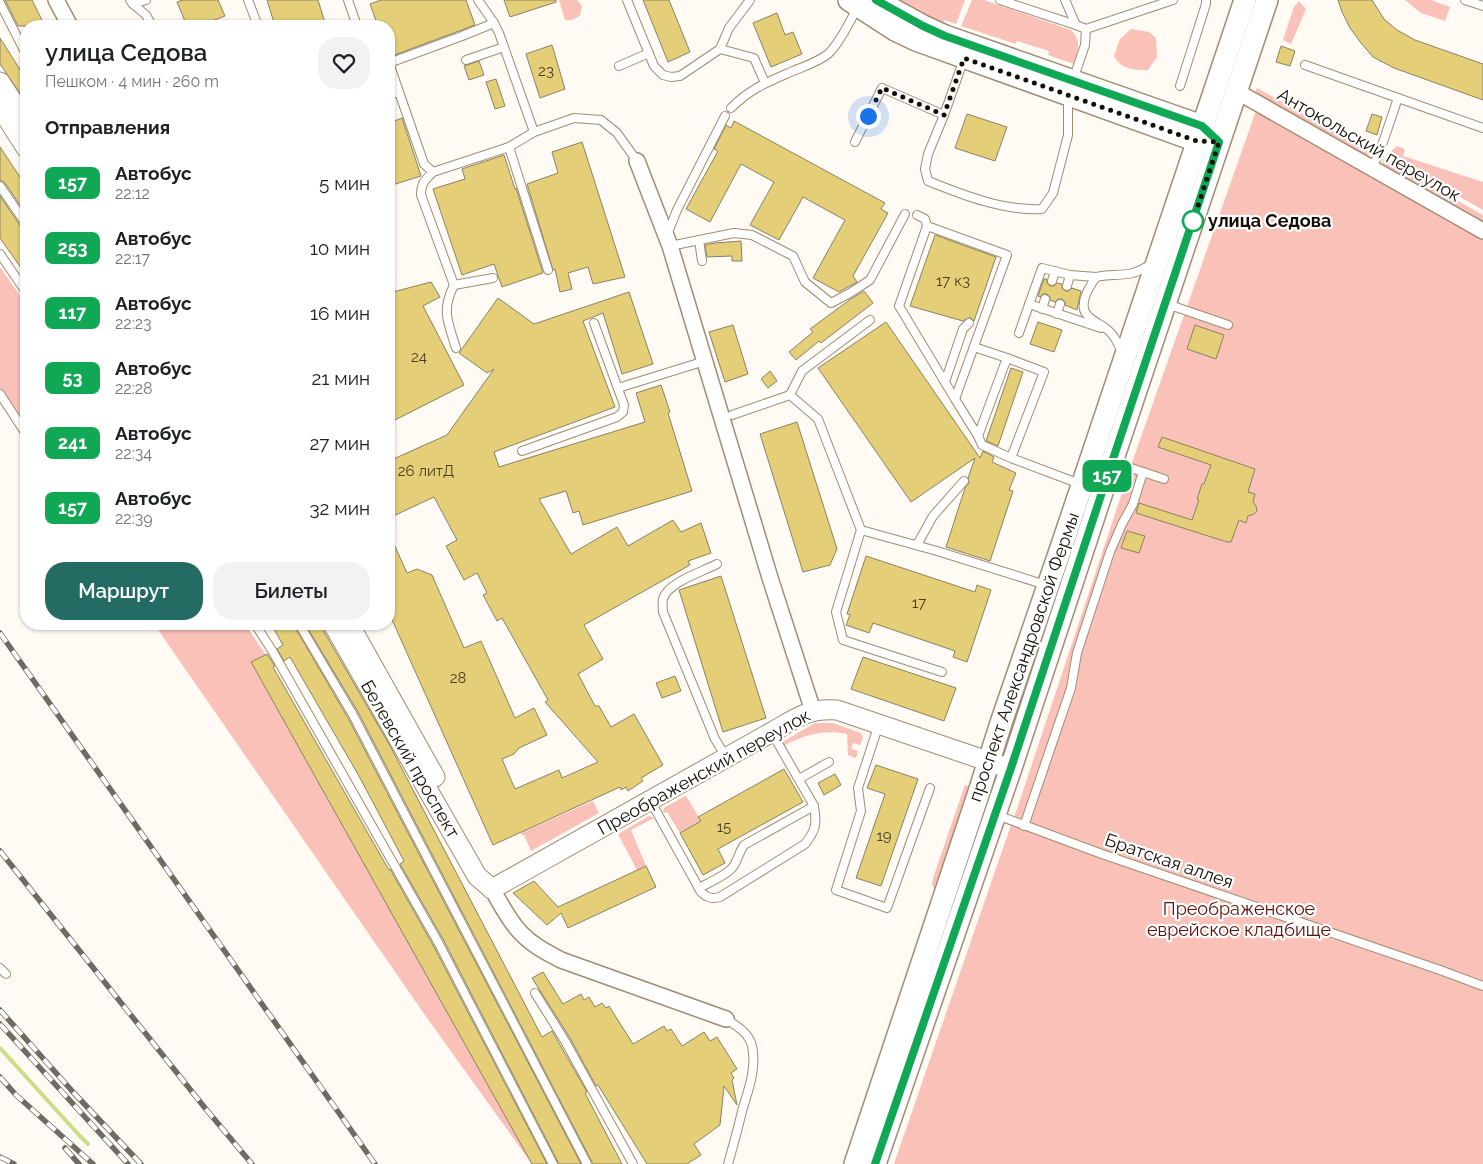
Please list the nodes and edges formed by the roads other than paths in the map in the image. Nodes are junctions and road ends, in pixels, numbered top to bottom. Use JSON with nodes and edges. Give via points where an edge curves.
{"nodes":[{"id":1,"x":56,"y":0,"type":"edge"},
{"id":2,"x":146,"y":0,"type":"edge"},
{"id":3,"x":248,"y":0,"type":"edge"},
{"id":4,"x":348,"y":0,"type":"edge"},
{"id":5,"x":478,"y":0,"type":"edge"},
{"id":6,"x":627,"y":0,"type":"edge"},
{"id":7,"x":750,"y":0,"type":"edge"},
{"id":8,"x":1000,"y":0,"type":"edge"},
{"id":9,"x":1065,"y":0,"type":"edge"},
{"id":10,"x":1171,"y":0,"type":"edge"},
{"id":11,"x":1206,"y":0,"type":"edge"},
{"id":12,"x":1245,"y":0,"type":"edge"},
{"id":13,"x":1266,"y":0,"type":"edge"},
{"id":14,"x":1465,"y":0,"type":"edge"},
{"id":15,"x":132,"y":2,"type":"edge"},
{"id":16,"x":861,"y":2,"type":"edge"},
{"id":17,"x":0,"y":3,"type":"edge"},
{"id":18,"x":1483,"y":6,"type":"edge"},
{"id":19,"x":67,"y":20,"type":"edge"},
{"id":20,"x":149,"y":20,"type":"edge"},
{"id":21,"x":256,"y":20,"type":"edge"},
{"id":22,"x":355,"y":20,"type":"edge"},
{"id":23,"x":494,"y":23,"type":"junction"},
{"id":24,"x":1076,"y":25,"type":"junction"},
{"id":25,"x":1086,"y":29,"type":"junction"},
{"id":26,"x":20,"y":42,"type":"edge"},
{"id":27,"x":504,"y":47,"type":"junction"},
{"id":28,"x":720,"y":49,"type":"junction"},
{"id":29,"x":967,"y":51,"type":"junction"},
{"id":30,"x":649,"y":53,"type":"junction"},
{"id":31,"x":466,"y":60,"type":"dead end"},
{"id":32,"x":395,"y":61,"type":"edge"},
{"id":33,"x":1305,"y":65,"type":"dead end"},
{"id":34,"x":619,"y":66,"type":"dead end"},
{"id":35,"x":395,"y":80,"type":"edge"},
{"id":36,"x":0,"y":82,"type":"edge"},
{"id":37,"x":765,"y":83,"type":"junction"},
{"id":38,"x":1180,"y":86,"type":"dead end"},
{"id":39,"x":1071,"y":87,"type":"junction"},
{"id":40,"x":1236,"y":91,"type":"junction"},
{"id":41,"x":399,"y":92,"type":"junction"},
{"id":42,"x":395,"y":93,"type":"edge"},
{"id":43,"x":1398,"y":98,"type":"junction"},
{"id":44,"x":0,"y":107,"type":"edge"},
{"id":45,"x":731,"y":108,"type":"dead end"},
{"id":46,"x":20,"y":113,"type":"edge"},
{"id":47,"x":944,"y":115,"type":"junction"},
{"id":48,"x":725,"y":116,"type":"dead end"},
{"id":49,"x":1483,"y":128,"type":"edge"},
{"id":50,"x":534,"y":132,"type":"junction"},
{"id":51,"x":1200,"y":134,"type":"junction"},
{"id":52,"x":20,"y":139,"type":"edge"},
{"id":53,"x":855,"y":142,"type":"dead end"},
{"id":54,"x":1219,"y":142,"type":"junction"},
{"id":55,"x":509,"y":147,"type":"junction"},
{"id":56,"x":637,"y":161,"type":"joint"},
{"id":57,"x":1371,"y":168,"type":"junction"},
{"id":58,"x":433,"y":172,"type":"junction"},
{"id":59,"x":0,"y":186,"type":"edge"},
{"id":60,"x":905,"y":214,"type":"dead end"},
{"id":61,"x":20,"y":215,"type":"edge"},
{"id":62,"x":917,"y":215,"type":"dead end"},
{"id":63,"x":927,"y":226,"type":"junction"},
{"id":64,"x":1483,"y":231,"type":"edge"},
{"id":65,"x":699,"y":240,"type":"junction"},
{"id":66,"x":668,"y":241,"type":"junction"},
{"id":67,"x":0,"y":254,"type":"edge"},
{"id":68,"x":1159,"y":257,"type":"junction"},
{"id":69,"x":702,"y":261,"type":"dead end"},
{"id":70,"x":548,"y":270,"type":"dead end"},
{"id":71,"x":1056,"y":272,"type":"junction"},
{"id":72,"x":1070,"y":275,"type":"junction"},
{"id":73,"x":1096,"y":277,"type":"junction"},
{"id":74,"x":493,"y":278,"type":"dead end"},
{"id":75,"x":1052,"y":281,"type":"dead end"},
{"id":76,"x":20,"y":283,"type":"edge"},
{"id":77,"x":454,"y":285,"type":"junction"},
{"id":78,"x":1066,"y":286,"type":"dead end"},
{"id":79,"x":1046,"y":299,"type":"dead end"},
{"id":80,"x":1165,"y":303,"type":"junction"},
{"id":81,"x":1029,"y":304,"type":"junction"},
{"id":82,"x":1060,"y":304,"type":"dead end"},
{"id":83,"x":1042,"y":309,"type":"junction"},
{"id":84,"x":1057,"y":314,"type":"junction"},
{"id":85,"x":870,"y":320,"type":"dead end"},
{"id":86,"x":594,"y":323,"type":"dead end"},
{"id":87,"x":965,"y":324,"type":"dead end"},
{"id":88,"x":1228,"y":325,"type":"dead end"},
{"id":89,"x":1109,"y":331,"type":"junction"},
{"id":90,"x":1019,"y":333,"type":"dead end"},
{"id":91,"x":974,"y":347,"type":"junction"},
{"id":92,"x":456,"y":348,"type":"dead end"},
{"id":93,"x":1007,"y":358,"type":"junction"},
{"id":94,"x":705,"y":361,"type":"junction"},
{"id":95,"x":1123,"y":363,"type":"junction"},
{"id":96,"x":945,"y":382,"type":"junction"},
{"id":97,"x":618,"y":388,"type":"junction"},
{"id":98,"x":0,"y":394,"type":"edge"},
{"id":99,"x":790,"y":395,"type":"junction"},
{"id":100,"x":956,"y":399,"type":"junction"},
{"id":101,"x":732,"y":414,"type":"dead end"},
{"id":102,"x":20,"y":425,"type":"edge"},
{"id":103,"x":978,"y":436,"type":"junction"},
{"id":104,"x":522,"y":451,"type":"dead end"},
{"id":105,"x":1011,"y":458,"type":"junction"},
{"id":106,"x":1112,"y":462,"type":"junction"},
{"id":107,"x":1143,"y":472,"type":"junction"},
{"id":108,"x":1164,"y":478,"type":"dead end"},
{"id":109,"x":964,"y":481,"type":"dead end"},
{"id":110,"x":1082,"y":485,"type":"junction"},
{"id":111,"x":862,"y":530,"type":"junction"},
{"id":112,"x":917,"y":545,"type":"junction"},
{"id":113,"x":717,"y":564,"type":"dead end"},
{"id":114,"x":1048,"y":586,"type":"junction"},
{"id":115,"x":259,"y":630,"type":"edge"},
{"id":116,"x":302,"y":630,"type":"edge"},
{"id":117,"x":336,"y":630,"type":"edge"},
{"id":118,"x":352,"y":630,"type":"edge"},
{"id":119,"x":942,"y":672,"type":"dead end"},
{"id":120,"x":813,"y":711,"type":"junction"},
{"id":121,"x":879,"y":724,"type":"junction"},
{"id":122,"x":772,"y":732,"type":"junction"},
{"id":123,"x":726,"y":757,"type":"junction"},
{"id":124,"x":989,"y":761,"type":"junction"},
{"id":125,"x":829,"y":762,"type":"dead end"},
{"id":126,"x":1011,"y":768,"type":"junction"},
{"id":127,"x":799,"y":779,"type":"junction"},
{"id":128,"x":930,"y":788,"type":"dead end"},
{"id":129,"x":650,"y":800,"type":"junction"},
{"id":130,"x":814,"y":806,"type":"junction"},
{"id":131,"x":1005,"y":818,"type":"junction"},
{"id":132,"x":1024,"y":826,"type":"junction"},
{"id":133,"x":698,"y":888,"type":"junction"},
{"id":134,"x":492,"y":889,"type":"junction"},
{"id":135,"x":1483,"y":986,"type":"edge"},
{"id":136,"x":535,"y":993,"type":"dead end"},
{"id":137,"x":726,"y":1019,"type":"joint"},
{"id":138,"x":891,"y":1090,"type":"junction"},
{"id":139,"x":553,"y":1164,"type":"edge"},
{"id":140,"x":587,"y":1164,"type":"edge"},
{"id":141,"x":633,"y":1164,"type":"edge"},
{"id":142,"x":728,"y":1164,"type":"edge"},
{"id":143,"x":855,"y":1164,"type":"edge"},
{"id":144,"x":875,"y":1164,"type":"edge"}],
"edges":[{"from":1,"to":19,"type":"street"},
{"from":2,"to":15,"type":"lane"},
{"from":3,"to":21,"type":"lane"},
{"from":4,"to":22,"type":"lane"},
{"from":5,"to":23,"type":"lane"},
{"from":6,"to":30,"type":"lane"},
{"from":7,"to":28,"type":"lane","via":[[729,28]]},
{"from":8,"to":24,"type":"lane"},
{"from":9,"to":24,"type":"lane"},
{"from":10,"to":25,"type":"lane"},
{"from":11,"to":38,"type":"lane"},
{"from":12,"to":51,"type":"main road","name":"проспект Александровской Фермы"},
{"from":13,"to":40,"type":"main road","name":"проспект Александровской Фермы"},
{"from":14,"to":18,"type":"lane"},
{"from":15,"to":20,"type":"lane"},
{"from":16,"to":29,"type":"main road","via":[[902,33]]},
{"from":16,"to":37,"type":"lane","via":[[830,52]]},
{"from":17,"to":26,"type":"lane"},
{"from":23,"to":27,"type":"lane"},
{"from":23,"to":32,"type":"lane"},
{"from":24,"to":25,"type":"lane"},
{"from":25,"to":39,"type":"lane","via":[[1085,45]]},
{"from":27,"to":31,"type":"lane"},
{"from":27,"to":50,"type":"lane"},
{"from":28,"to":30,"type":"lane","via":[[680,76],[671,77],[654,66]]},
{"from":28,"to":37,"type":"lane","via":[[754,58]]},
{"from":29,"to":39,"type":"main road"},
{"from":29,"to":47,"type":"lane"},
{"from":30,"to":34,"type":"lane"},
{"from":33,"to":43,"type":"lane"},
{"from":35,"to":41,"type":"lane"},
{"from":36,"to":46,"type":"street"},
{"from":37,"to":45,"type":"lane","via":[[743,96]]},
{"from":39,"to":47,"type":"lane","via":[[1068,135],[1053,193],[1042,209],[1003,206],[928,181],[925,169],[928,154]]},
{"from":39,"to":51,"type":"main road"},
{"from":40,"to":54,"type":"main road","name":"проспект Александровской Фермы"},
{"from":40,"to":57,"type":"street","name":"Антокольский переулок"},
{"from":41,"to":42,"type":"lane"},
{"from":41,"to":58,"type":"lane","via":[[424,164]]},
{"from":43,"to":49,"type":"lane"},
{"from":43,"to":57,"type":"lane"},
{"from":44,"to":52,"type":"street"},
{"from":47,"to":53,"type":"lane","via":[[882,88]]},
{"from":48,"to":66,"type":"lane","via":[[677,210]]},
{"from":50,"to":55,"type":"lane"},
{"from":50,"to":56,"type":"lane","via":[[574,118],[601,120],[617,133]]},
{"from":51,"to":54,"type":"main road"},
{"from":51,"to":68,"type":"main road","name":"проспект Александровской Фермы"},
{"from":54,"to":80,"type":"main road","name":"проспект Александровской Фермы"},
{"from":55,"to":58,"type":"lane"},
{"from":55,"to":70,"type":"lane"},
{"from":56,"to":66,"type":"street"},
{"from":57,"to":64,"type":"street","name":"Антокольский переулок"},
{"from":58,"to":77,"type":"lane","via":[[424,181],[421,195]]},
{"from":59,"to":61,"type":"lane"},
{"from":60,"to":65,"type":"lane","via":[[870,280],[831,303],[805,282],[793,256],[752,236],[734,233]]},
{"from":62,"to":63,"type":"lane","via":[[925,219]]},
{"from":63,"to":91,"type":"lane","via":[[1007,255]]},
{"from":63,"to":96,"type":"lane","via":[[899,306]]},
{"from":65,"to":66,"type":"lane"},
{"from":65,"to":69,"type":"lane"},
{"from":66,"to":94,"type":"street"},
{"from":67,"to":76,"type":"lane"},
{"from":68,"to":73,"type":"lane","via":[[1140,271]]},
{"from":68,"to":95,"type":"main road","name":"проспект Александровской Фермы"},
{"from":71,"to":72,"type":"lane"},
{"from":71,"to":75,"type":"lane"},
{"from":71,"to":81,"type":"lane","via":[[1042,268]]},
{"from":72,"to":73,"type":"lane"},
{"from":72,"to":78,"type":"lane"},
{"from":73,"to":89,"type":"lane","via":[[1085,298],[1084,308],[1087,315]]},
{"from":74,"to":77,"type":"lane"},
{"from":77,"to":92,"type":"lane","via":[[447,298],[446,316]]},
{"from":79,"to":83,"type":"lane"},
{"from":80,"to":88,"type":"lane"},
{"from":80,"to":106,"type":"main road","name":"проспект Александровской Фермы"},
{"from":81,"to":83,"type":"lane"},
{"from":81,"to":90,"type":"lane"},
{"from":82,"to":84,"type":"lane"},
{"from":83,"to":84,"type":"lane"},
{"from":84,"to":89,"type":"lane"},
{"from":85,"to":99,"type":"lane","via":[[802,371]]},
{"from":86,"to":97,"type":"lane"},
{"from":87,"to":96,"type":"lane"},
{"from":89,"to":95,"type":"lane","via":[[1122,352]]},
{"from":91,"to":93,"type":"lane"},
{"from":91,"to":100,"type":"lane"},
{"from":93,"to":103,"type":"lane"},
{"from":93,"to":105,"type":"lane","via":[[1044,372]]},
{"from":94,"to":97,"type":"lane"},
{"from":94,"to":120,"type":"street"},
{"from":95,"to":110,"type":"main road","name":"проспект Александровской Фермы"},
{"from":96,"to":100,"type":"lane"},
{"from":97,"to":104,"type":"lane","via":[[624,405],[623,412],[617,417]]},
{"from":98,"to":102,"type":"lane"},
{"from":99,"to":101,"type":"lane"},
{"from":99,"to":111,"type":"lane","via":[[818,419]]},
{"from":100,"to":103,"type":"lane"},
{"from":103,"to":105,"type":"lane","via":[[982,445]]},
{"from":105,"to":110,"type":"lane"},
{"from":106,"to":107,"type":"lane"},
{"from":106,"to":126,"type":"main road","name":"проспект Александровской Фермы"},
{"from":107,"to":108,"type":"lane"},
{"from":107,"to":132,"type":"lane","via":[[1133,504],[1110,552],[1077,653],[1072,688]]},
{"from":109,"to":112,"type":"lane","via":[[933,516]]},
{"from":110,"to":114,"type":"main road","name":"проспект Александровской Фермы"},
{"from":111,"to":112,"type":"lane"},
{"from":111,"to":119,"type":"lane","via":[[836,612],[843,640]]},
{"from":112,"to":114,"type":"lane"},
{"from":113,"to":123,"type":"lane","via":[[674,585],[663,600],[663,612],[715,739]]},
{"from":114,"to":124,"type":"main road","name":"проспект Александровской Фермы"},
{"from":115,"to":139,"type":"lane","via":[[438,942]]},
{"from":116,"to":140,"type":"lane","via":[[357,724]]},
{"from":117,"to":134,"type":"street","name":"Белевский проспект","via":[[477,876]]},
{"from":118,"to":134,"type":"street","name":"Белевский проспект","via":[[487,870]]},
{"from":120,"to":121,"type":"street","name":"Преображенский переулок","via":[[837,710]]},
{"from":120,"to":122,"type":"street","name":"Преображенский переулок"},
{"from":121,"to":124,"type":"street","name":"Преображенский переулок"},
{"from":121,"to":128,"type":"lane","via":[[858,788],[861,811],[836,890],[887,908]]},
{"from":122,"to":123,"type":"street","name":"Преображенский переулок"},
{"from":122,"to":127,"type":"lane"},
{"from":123,"to":129,"type":"street","name":"Преображенский переулок"},
{"from":124,"to":126,"type":"street","name":"Преображенский переулок"},
{"from":124,"to":138,"type":"main road","name":"проспект Александровской Фермы"},
{"from":125,"to":127,"type":"lane"},
{"from":126,"to":131,"type":"main road","name":"проспект Александровской Фермы"},
{"from":127,"to":130,"type":"lane"},
{"from":129,"to":133,"type":"lane"},
{"from":129,"to":134,"type":"street","name":"Преображенский переулок"},
{"from":130,"to":133,"type":"lane","via":[[744,845],[730,870]]},
{"from":130,"to":133,"type":"lane","via":[[813,834],[805,844],[720,897],[706,897]]},
{"from":131,"to":132,"type":"lane","name":"Братская аллея"},
{"from":131,"to":138,"type":"main road","name":"проспект Александровской Фермы"},
{"from":132,"to":135,"type":"lane","name":"Братская аллея"},
{"from":134,"to":137,"type":"street","name":"Белевский проспект","via":[[520,932],[544,951]]},
{"from":136,"to":141,"type":"lane"},
{"from":137,"to":142,"type":"lane","via":[[746,1034],[752,1045],[753,1060]]},
{"from":138,"to":143,"type":"main road"},
{"from":138,"to":144,"type":"main road"}]}
